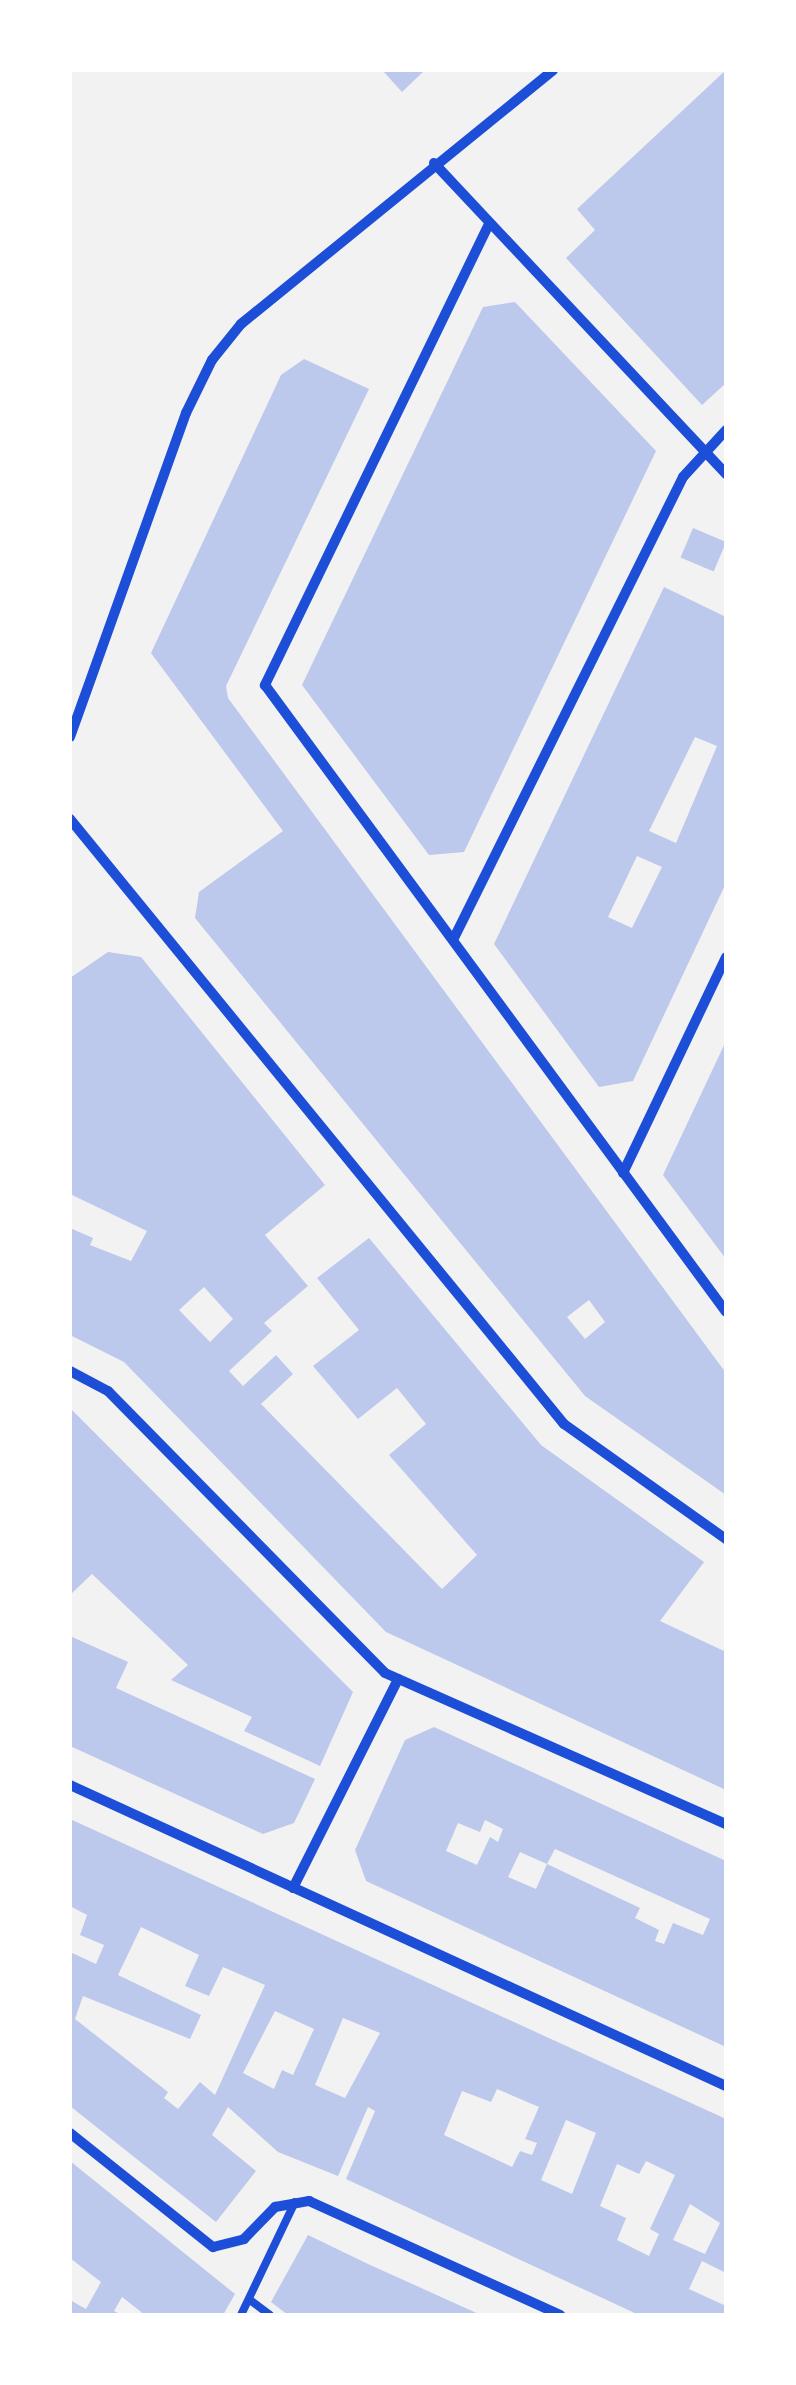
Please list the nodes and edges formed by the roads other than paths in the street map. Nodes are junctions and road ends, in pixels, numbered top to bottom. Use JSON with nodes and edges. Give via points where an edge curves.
{"nodes":[{"id":1,"x":553,"y":70,"type":"edge"},
{"id":2,"x":434,"y":163,"type":"junction"},
{"id":3,"x":489,"y":224,"type":"junction"},
{"id":4,"x":726,"y":430,"type":"edge"},
{"id":5,"x":704,"y":450,"type":"junction"},
{"id":6,"x":726,"y":474,"type":"edge"},
{"id":7,"x":70,"y":737,"type":"edge"},
{"id":8,"x":70,"y":819,"type":"edge"},
{"id":9,"x":453,"y":940,"type":"junction"},
{"id":10,"x":726,"y":958,"type":"edge"},
{"id":11,"x":623,"y":1173,"type":"junction"},
{"id":12,"x":726,"y":1312,"type":"edge"},
{"id":13,"x":70,"y":1372,"type":"edge"},
{"id":14,"x":726,"y":1539,"type":"edge"},
{"id":15,"x":398,"y":1679,"type":"junction"},
{"id":16,"x":70,"y":1786,"type":"edge"},
{"id":17,"x":726,"y":1824,"type":"edge"},
{"id":18,"x":294,"y":1888,"type":"junction"},
{"id":19,"x":726,"y":2086,"type":"edge"},
{"id":20,"x":70,"y":2134,"type":"edge"},
{"id":21,"x":295,"y":2202,"type":"junction"},
{"id":22,"x":250,"y":2300,"type":"junction"},
{"id":23,"x":241,"y":2315,"type":"edge"},
{"id":24,"x":270,"y":2315,"type":"edge"},
{"id":25,"x":560,"y":2315,"type":"edge"}],
"edges":[{"from":1,"to":2,"type":"street"},
{"from":2,"to":3,"type":"street"},
{"from":2,"to":7,"type":"street","via":[[241,324],[197,383]]},
{"from":3,"to":5,"type":"street"},
{"from":3,"to":9,"type":"street","via":[[265,684]]},
{"from":4,"to":5,"type":"street"},
{"from":5,"to":6,"type":"street"},
{"from":5,"to":9,"type":"street","via":[[683,477]]},
{"from":8,"to":14,"type":"street","via":[[564,1424]]},
{"from":9,"to":11,"type":"street"},
{"from":10,"to":11,"type":"street"},
{"from":11,"to":12,"type":"street"},
{"from":13,"to":15,"type":"street","via":[[108,1391],[371,1662]]},
{"from":15,"to":17,"type":"street"},
{"from":15,"to":18,"type":"street"},
{"from":16,"to":18,"type":"street"},
{"from":18,"to":19,"type":"street"},
{"from":20,"to":21,"type":"street","via":[[213,2248],[244,2239],[274,2207]]},
{"from":21,"to":22,"type":"lane"},
{"from":21,"to":25,"type":"street","via":[[318,2204]]},
{"from":22,"to":23,"type":"lane"},
{"from":22,"to":24,"type":"lane"}]}
